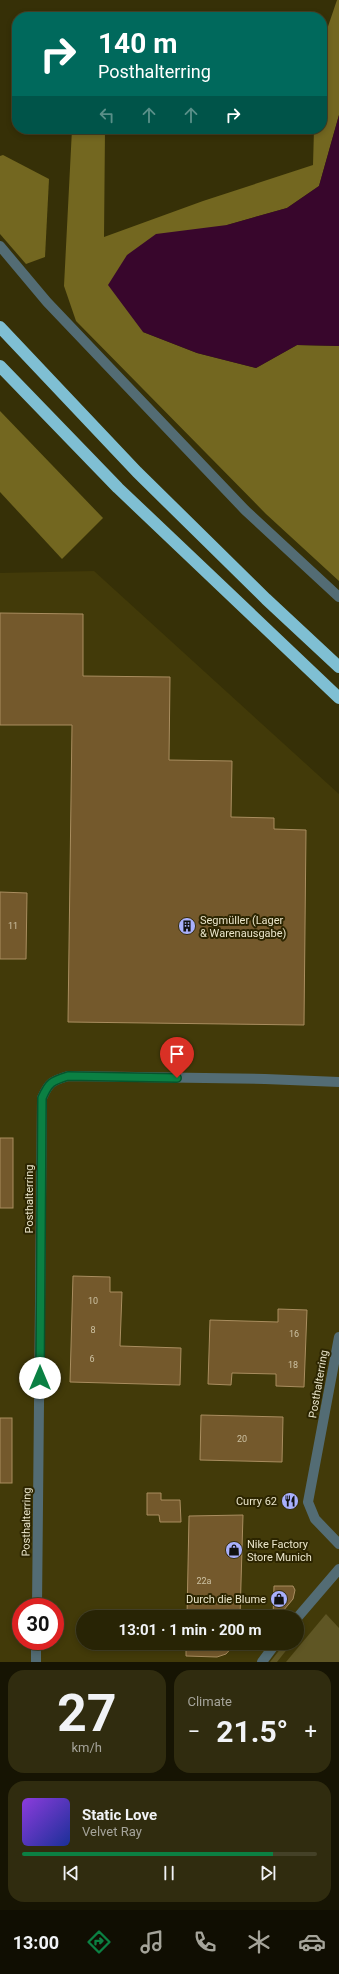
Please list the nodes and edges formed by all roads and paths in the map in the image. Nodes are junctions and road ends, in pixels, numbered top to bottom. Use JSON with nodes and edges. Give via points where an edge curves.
{"nodes":[{"id":1,"x":0,"y":246,"type":"edge"},
{"id":2,"x":0,"y":326,"type":"edge"},
{"id":3,"x":0,"y":366,"type":"edge"},
{"id":4,"x":339,"y":597,"type":"edge"},
{"id":5,"x":339,"y":667,"type":"edge"},
{"id":6,"x":339,"y":698,"type":"edge"},
{"id":7,"x":339,"y":1082,"type":"edge"},
{"id":8,"x":339,"y":1337,"type":"edge"},
{"id":9,"x":339,"y":1544,"type":"edge"},
{"id":10,"x":339,"y":1569,"type":"edge"},
{"id":11,"x":37,"y":1598,"type":"edge"},
{"id":12,"x":304,"y":1610,"type":"edge"},
{"id":13,"x":36,"y":1650,"type":"edge"},
{"id":14,"x":271,"y":1650,"type":"edge"},
{"id":15,"x":36,"y":1662,"type":"edge"},
{"id":16,"x":262,"y":1662,"type":"edge"}],
"edges":[{"from":1,"to":4,"type":"street","via":[[47,302],[240,504]]},
{"from":2,"to":5,"type":"highway","via":[[137,472]]},
{"from":3,"to":6,"type":"highway","via":[[118,488]]},
{"from":7,"to":11,"type":"street","name":"Posthalterring","via":[[68,1076],[47,1085],[42,1098]]},
{"from":8,"to":9,"type":"street","name":"Posthalterring","via":[[308,1502],[316,1519]]},
{"from":10,"to":12,"type":"street"},
{"from":13,"to":15,"type":"street"},
{"from":14,"to":16,"type":"street"}]}
